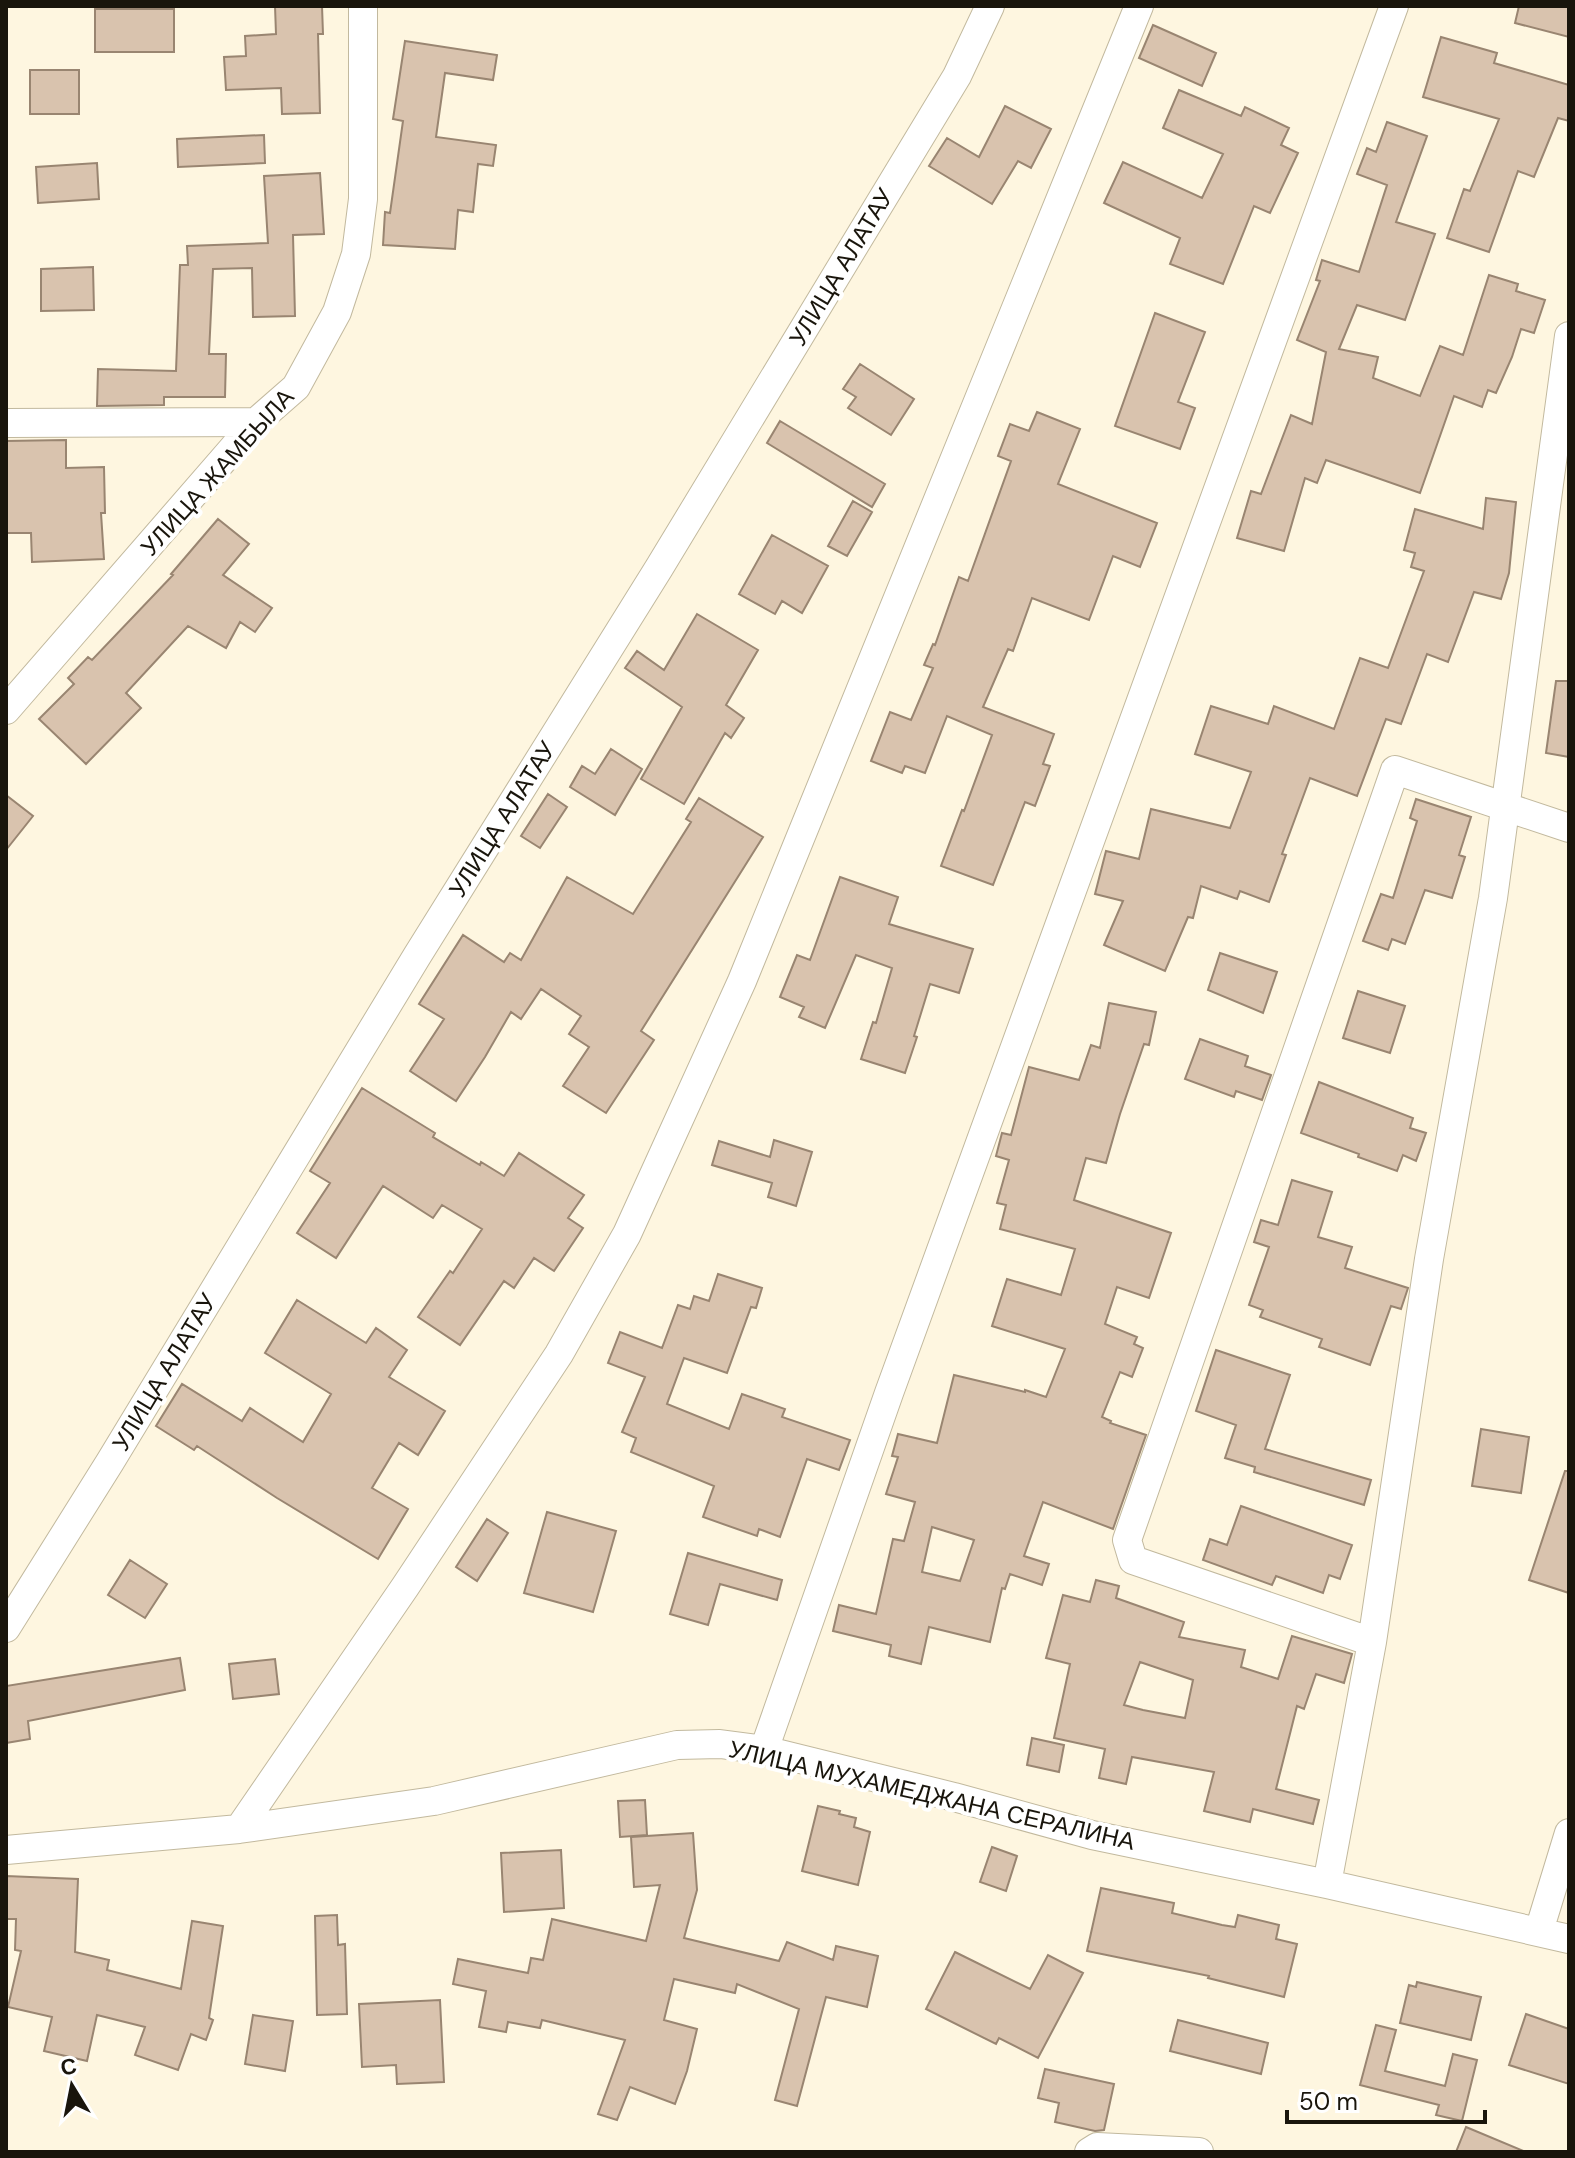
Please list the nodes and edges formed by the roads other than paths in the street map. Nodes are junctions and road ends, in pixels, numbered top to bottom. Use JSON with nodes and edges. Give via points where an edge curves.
{"nodes":[{"id":1,"x":363,"y":6,"type":"edge"},
{"id":2,"x":990,"y":6,"type":"edge"},
{"id":3,"x":1139,"y":6,"type":"edge"},
{"id":4,"x":1394,"y":6,"type":"edge"},
{"id":5,"x":1569,"y":336,"type":"edge"},
{"id":6,"x":256,"y":422,"type":"junction"},
{"id":7,"x":6,"y":423,"type":"edge"},
{"id":8,"x":6,"y":710,"type":"edge"},
{"id":9,"x":1505,"y":808,"type":"junction"},
{"id":10,"x":1569,"y":828,"type":"edge"},
{"id":11,"x":6,"y":1628,"type":"edge"},
{"id":12,"x":1372,"y":1642,"type":"junction"},
{"id":13,"x":764,"y":1750,"type":"junction"},
{"id":14,"x":239,"y":1829,"type":"junction"},
{"id":15,"x":1569,"y":1833,"type":"edge"},
{"id":16,"x":6,"y":1850,"type":"edge"},
{"id":17,"x":1327,"y":1884,"type":"junction"},
{"id":18,"x":1539,"y":1931,"type":"junction"},
{"id":19,"x":1569,"y":1939,"type":"edge"},
{"id":20,"x":1089,"y":2152,"type":"edge"},
{"id":21,"x":1199,"y":2152,"type":"edge"}],
"edges":[{"from":1,"to":6,"type":"street","name":"УЛИЦА ЖАМБЫЛА","via":[[363,199],[356,254],[337,312],[296,387]]},
{"from":2,"to":11,"type":"street","name":"УЛИЦА АЛАТАУ","via":[[957,76],[675,541]]},
{"from":3,"to":14,"type":"street","via":[[742,981],[627,1234],[559,1354]]},
{"from":4,"to":13,"type":"street"},
{"from":5,"to":9,"type":"street"},
{"from":6,"to":7,"type":"street"},
{"from":6,"to":8,"type":"street","name":"УЛИЦА ЖАМБЫЛА"},
{"from":9,"to":10,"type":"street"},
{"from":9,"to":12,"type":"street","via":[[1429,1259]]},
{"from":9,"to":12,"type":"street","via":[[1395,770],[1127,1540],[1133,1560]]},
{"from":12,"to":17,"type":"street"},
{"from":13,"to":14,"type":"street","name":"УЛИЦА МУХАМЕДЖАНА СЕРАЛИНА","via":[[677,1745],[434,1801]]},
{"from":13,"to":17,"type":"street","name":"УЛИЦА МУХАМЕДЖАНА СЕРАЛИНА","via":[[1092,1835]]},
{"from":14,"to":16,"type":"street","name":"УЛИЦА МУХАМЕДЖАНА СЕРАЛИНА"},
{"from":15,"to":18,"type":"street"},
{"from":17,"to":18,"type":"street","name":"УЛИЦА МУХАМЕДЖАНА СЕРАЛИНА"},
{"from":18,"to":19,"type":"street","name":"УЛИЦА МУХАМЕДЖАНА СЕРАЛИНА"},
{"from":20,"to":21,"type":"street","via":[[1097,2147]]}]}
